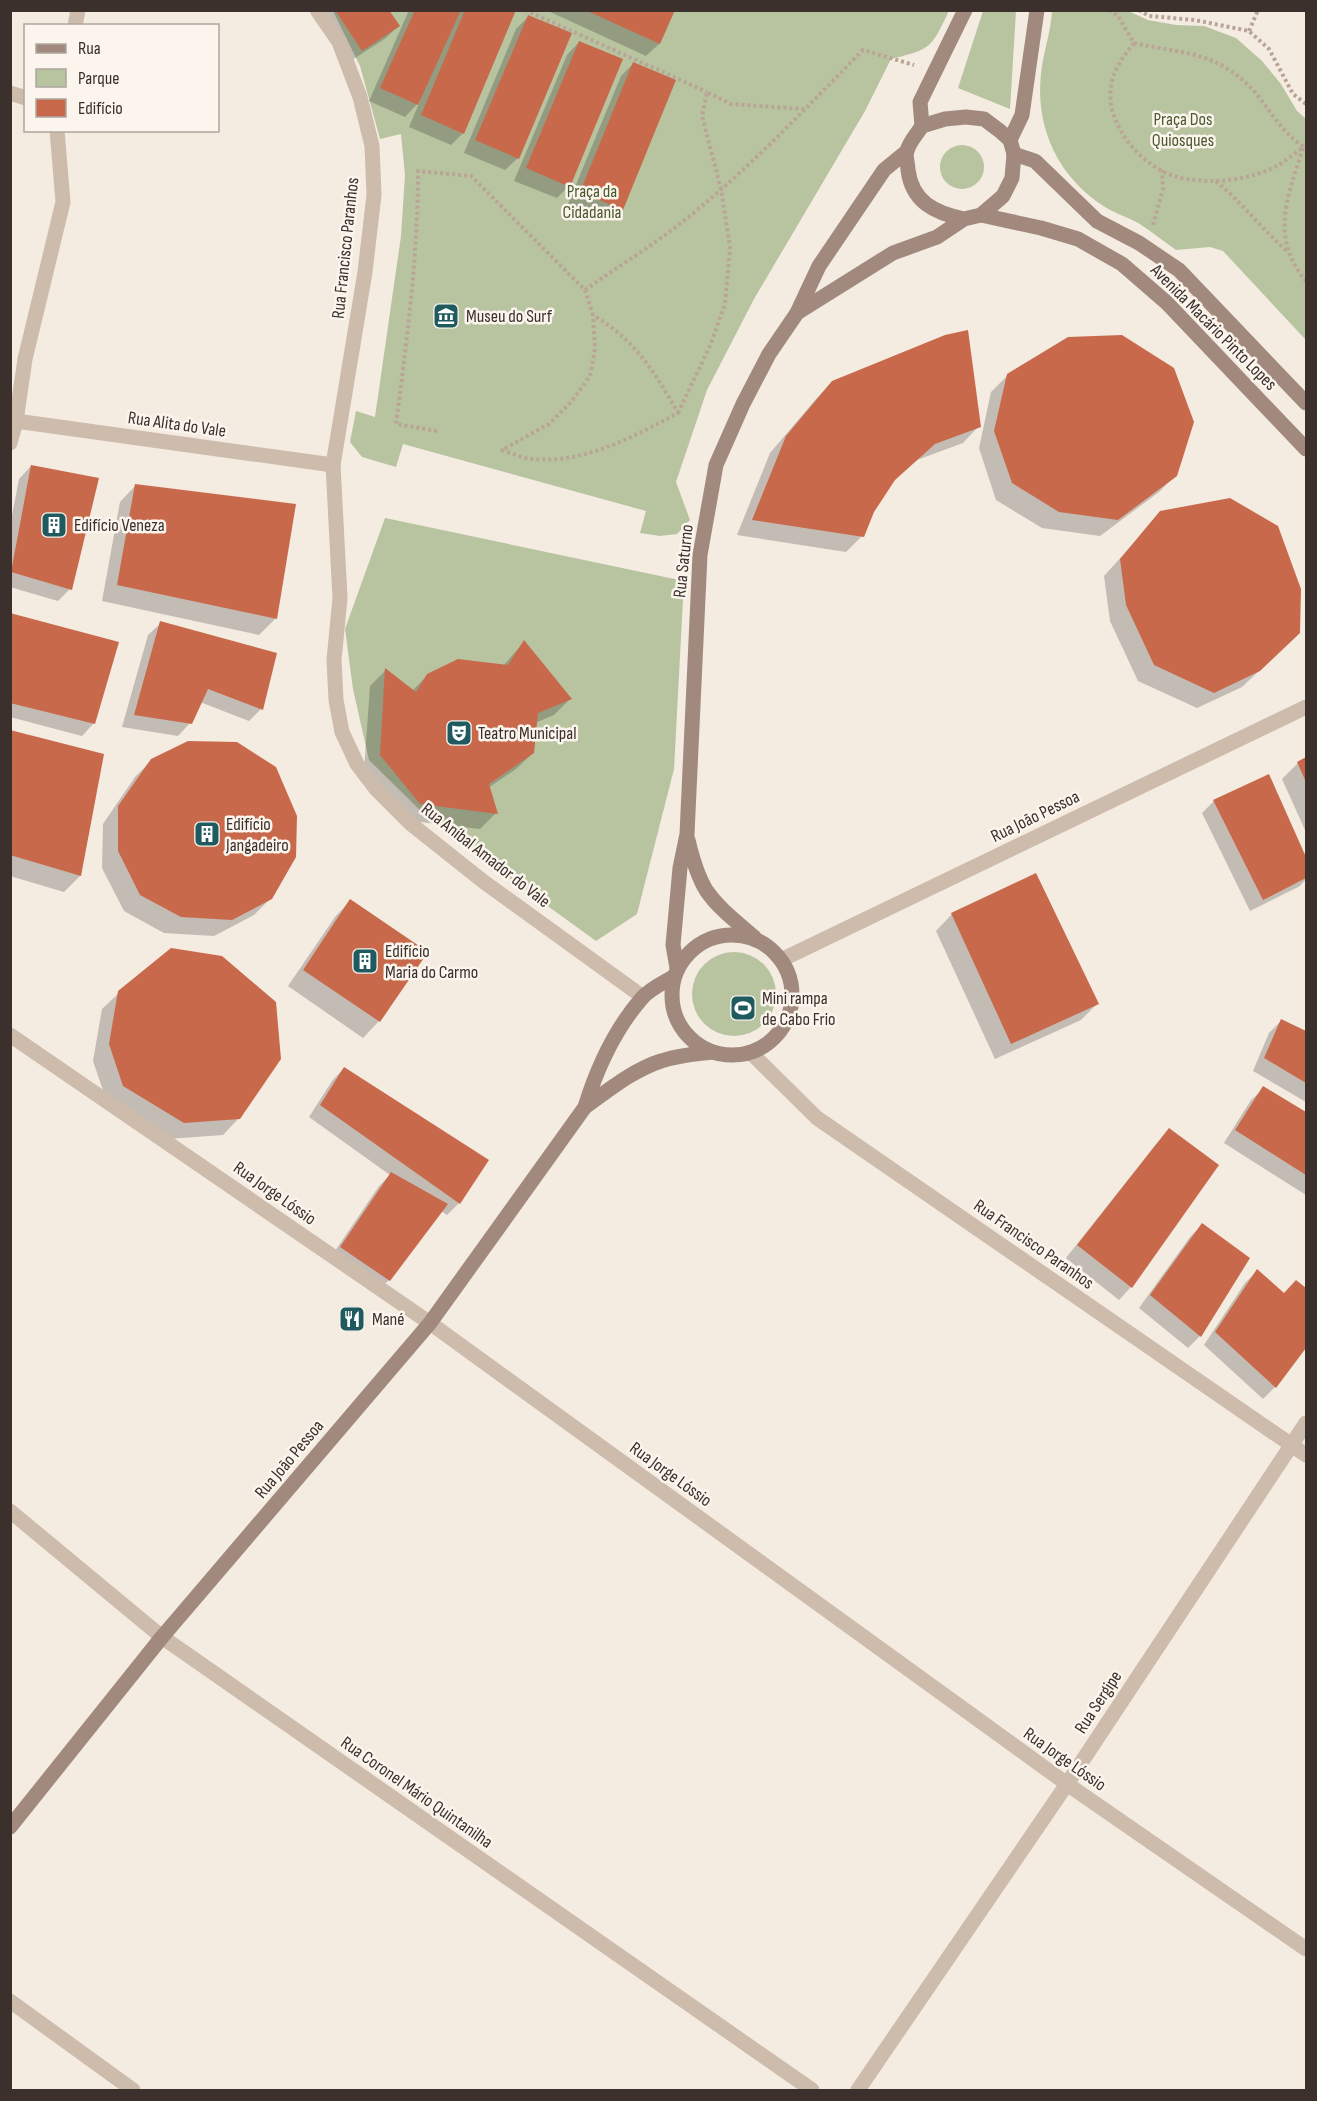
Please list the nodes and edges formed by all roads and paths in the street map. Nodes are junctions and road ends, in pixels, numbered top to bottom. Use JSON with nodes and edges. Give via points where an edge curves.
{"nodes":[{"id":1,"x":317,"y":10,"type":"edge"},
{"id":2,"x":525,"y":10,"type":"edge"},
{"id":3,"x":965,"y":10,"type":"edge"},
{"id":4,"x":1037,"y":10,"type":"edge"},
{"id":5,"x":1109,"y":10,"type":"edge"},
{"id":6,"x":1139,"y":10,"type":"edge"},
{"id":7,"x":1257,"y":10,"type":"edge"},
{"id":8,"x":1249,"y":31,"type":"junction"},
{"id":9,"x":1134,"y":43,"type":"junction"},
{"id":10,"x":935,"y":71,"type":"junction"},
{"id":11,"x":707,"y":92,"type":"junction"},
{"id":12,"x":1306,"y":104,"type":"edge"},
{"id":13,"x":805,"y":109,"type":"junction"},
{"id":14,"x":922,"y":126,"type":"junction"},
{"id":15,"x":57,"y":132,"type":"edge"},
{"id":16,"x":1012,"y":147,"type":"junction"},
{"id":17,"x":1305,"y":148,"type":"edge"},
{"id":18,"x":906,"y":152,"type":"junction"},
{"id":19,"x":1162,"y":170,"type":"junction"},
{"id":20,"x":1215,"y":181,"type":"junction"},
{"id":21,"x":721,"y":189,"type":"junction"},
{"id":22,"x":981,"y":215,"type":"junction"},
{"id":23,"x":964,"y":219,"type":"junction"},
{"id":24,"x":1139,"y":243,"type":"junction"},
{"id":25,"x":1287,"y":250,"type":"junction"},
{"id":26,"x":1306,"y":281,"type":"edge"},
{"id":27,"x":585,"y":290,"type":"junction"},
{"id":28,"x":797,"y":313,"type":"junction"},
{"id":29,"x":593,"y":315,"type":"junction"},
{"id":30,"x":25,"y":359,"type":"junction"},
{"id":31,"x":10,"y":374,"type":"edge"},
{"id":32,"x":1306,"y":403,"type":"edge"},
{"id":33,"x":678,"y":413,"type":"junction"},
{"id":34,"x":16,"y":421,"type":"junction"},
{"id":35,"x":437,"y":431,"type":"dead end"},
{"id":36,"x":10,"y":443,"type":"edge"},
{"id":37,"x":1306,"y":449,"type":"edge"},
{"id":38,"x":333,"y":465,"type":"junction"},
{"id":39,"x":1306,"y":706,"type":"edge"},
{"id":40,"x":687,"y":834,"type":"junction"},
{"id":41,"x":755,"y":939,"type":"junction"},
{"id":42,"x":781,"y":960,"type":"junction"},
{"id":43,"x":675,"y":972,"type":"junction"},
{"id":44,"x":643,"y":997,"type":"junction"},
{"id":45,"x":10,"y":1035,"type":"edge"},
{"id":46,"x":713,"y":1052,"type":"junction"},
{"id":47,"x":750,"y":1053,"type":"junction"},
{"id":48,"x":585,"y":1107,"type":"junction"},
{"id":49,"x":430,"y":1323,"type":"junction"},
{"id":50,"x":1306,"y":1423,"type":"edge"},
{"id":51,"x":1291,"y":1444,"type":"junction"},
{"id":52,"x":1306,"y":1455,"type":"edge"},
{"id":53,"x":10,"y":1511,"type":"edge"},
{"id":54,"x":162,"y":1637,"type":"junction"},
{"id":55,"x":1067,"y":1784,"type":"junction"},
{"id":56,"x":10,"y":1827,"type":"edge"},
{"id":57,"x":1306,"y":1949,"type":"edge"},
{"id":58,"x":10,"y":2001,"type":"edge"},
{"id":59,"x":133,"y":2091,"type":"edge"},
{"id":60,"x":812,"y":2091,"type":"edge"},
{"id":61,"x":858,"y":2091,"type":"edge"}],
"edges":[{"from":1,"to":38,"type":"street","name":"Rua Francisco Paranhos","via":[[339,42],[360,97],[372,146],[373,185],[365,272]]},
{"from":2,"to":11,"type":"path"},
{"from":3,"to":10,"type":"street"},
{"from":4,"to":16,"type":"street","via":[[1022,115]]},
{"from":5,"to":9,"type":"path","via":[[1118,16]]},
{"from":6,"to":8,"type":"path","via":[[1149,16]]},
{"from":7,"to":8,"type":"path"},
{"from":8,"to":12,"type":"path","via":[[1269,49],[1293,94]]},
{"from":9,"to":17,"type":"path","via":[[1201,55],[1229,67]]},
{"from":9,"to":19,"type":"path","via":[[1118,63],[1110,89],[1114,117],[1128,145]]},
{"from":10,"to":13,"type":"path","via":[[863,50]]},
{"from":10,"to":14,"type":"street","via":[[920,102]]},
{"from":11,"to":13,"type":"path","via":[[731,104]]},
{"from":11,"to":21,"type":"path","via":[[702,116]]},
{"from":13,"to":21,"type":"path"},
{"from":14,"to":16,"type":"street","name":"Avenida Macário Pinto Lopes","via":[[945,119],[984,119]]},
{"from":14,"to":18,"type":"street"},
{"from":15,"to":30,"type":"street","via":[[63,202]]},
{"from":16,"to":22,"type":"street","via":[[1012,178],[1003,196]]},
{"from":16,"to":24,"type":"street","name":"Avenida Macário Pinto Lopes","via":[[1035,161],[1097,221]]},
{"from":17,"to":20,"type":"path","via":[[1277,166]]},
{"from":17,"to":25,"type":"path","via":[[1284,215]]},
{"from":18,"to":23,"type":"street","via":[[914,192],[926,206],[943,215]]},
{"from":18,"to":28,"type":"street","name":"Rua Saturno","via":[[884,170],[819,266]]},
{"from":19,"to":20,"type":"path","via":[[1177,177]]},
{"from":19,"to":24,"type":"path","via":[[1163,189],[1153,225]]},
{"from":20,"to":25,"type":"path"},
{"from":21,"to":27,"type":"path","via":[[662,237]]},
{"from":21,"to":33,"type":"path","via":[[730,248],[725,304]]},
{"from":22,"to":23,"type":"street"},
{"from":22,"to":37,"type":"street","name":"Avenida Macário Pinto Lopes","via":[[1078,239],[1122,264],[1167,303]]},
{"from":23,"to":28,"type":"street","name":"Rua Saturno","via":[[937,237],[893,253]]},
{"from":24,"to":32,"type":"street","name":"Avenida Macário Pinto Lopes","via":[[1179,270]]},
{"from":25,"to":26,"type":"path"},
{"from":27,"to":29,"type":"path"},
{"from":27,"to":35,"type":"path","via":[[471,176],[418,171],[406,346],[396,424]]},
{"from":28,"to":40,"type":"street","name":"Rua Saturno","via":[[769,354],[717,465],[700,555]]},
{"from":29,"to":33,"type":"path","via":[[636,348]]},
{"from":29,"to":33,"type":"path","via":[[595,349],[590,376],[549,424],[502,450],[531,459],[563,460],[643,432]]},
{"from":30,"to":31,"type":"street"},
{"from":30,"to":34,"type":"street"},
{"from":34,"to":36,"type":"street"},
{"from":34,"to":38,"type":"street","name":"Rua Alita do Vale"},
{"from":38,"to":44,"type":"street","name":"Rua Aníbal Amador do Vale","via":[[340,598],[334,660],[336,700],[342,732],[357,764],[382,796],[447,855]]},
{"from":39,"to":42,"type":"street","name":"Rua João Pessoa"},
{"from":40,"to":41,"type":"street","name":"Rua Saturno","via":[[693,862],[706,890]]},
{"from":40,"to":43,"type":"street","name":"Rua Saturno","via":[[673,945]]},
{"from":41,"to":42,"type":"street"},
{"from":41,"to":43,"type":"street","via":[[725,934],[710,938],[697,945]]},
{"from":42,"to":47,"type":"street","via":[[792,995],[789,1014],[781,1031]]},
{"from":43,"to":44,"type":"street","name":"Rua João Pessoa"},
{"from":43,"to":46,"type":"street","via":[[671,995],[674,1014],[696,1043]]},
{"from":44,"to":48,"type":"street","name":"Rua João Pessoa","via":[[606,1053]]},
{"from":45,"to":49,"type":"street","name":"Rua Jorge Lóssio"},
{"from":46,"to":47,"type":"street"},
{"from":46,"to":48,"type":"street","name":"Rua João Pessoa","via":[[659,1061]]},
{"from":47,"to":51,"type":"street","name":"Rua Francisco Paranhos","via":[[818,1118]]},
{"from":48,"to":49,"type":"street","name":"Rua João Pessoa"},
{"from":49,"to":54,"type":"street","name":"Rua João Pessoa"},
{"from":49,"to":55,"type":"street","name":"Rua Jorge Lóssio"},
{"from":50,"to":51,"type":"street","name":"Rua Sergipe"},
{"from":51,"to":52,"type":"street","name":"Rua Francisco Paranhos"},
{"from":51,"to":55,"type":"street","name":"Rua Sergipe"},
{"from":53,"to":54,"type":"street","name":"Rua Coronel Mário Quintanilha"},
{"from":54,"to":56,"type":"street","name":"Rua João Pessoa"},
{"from":54,"to":60,"type":"street","name":"Rua Coronel Mário Quintanilha"},
{"from":55,"to":57,"type":"street","name":"Rua Jorge Lóssio"},
{"from":55,"to":61,"type":"street","name":"Rua Sergipe"},
{"from":58,"to":59,"type":"street"}]}
